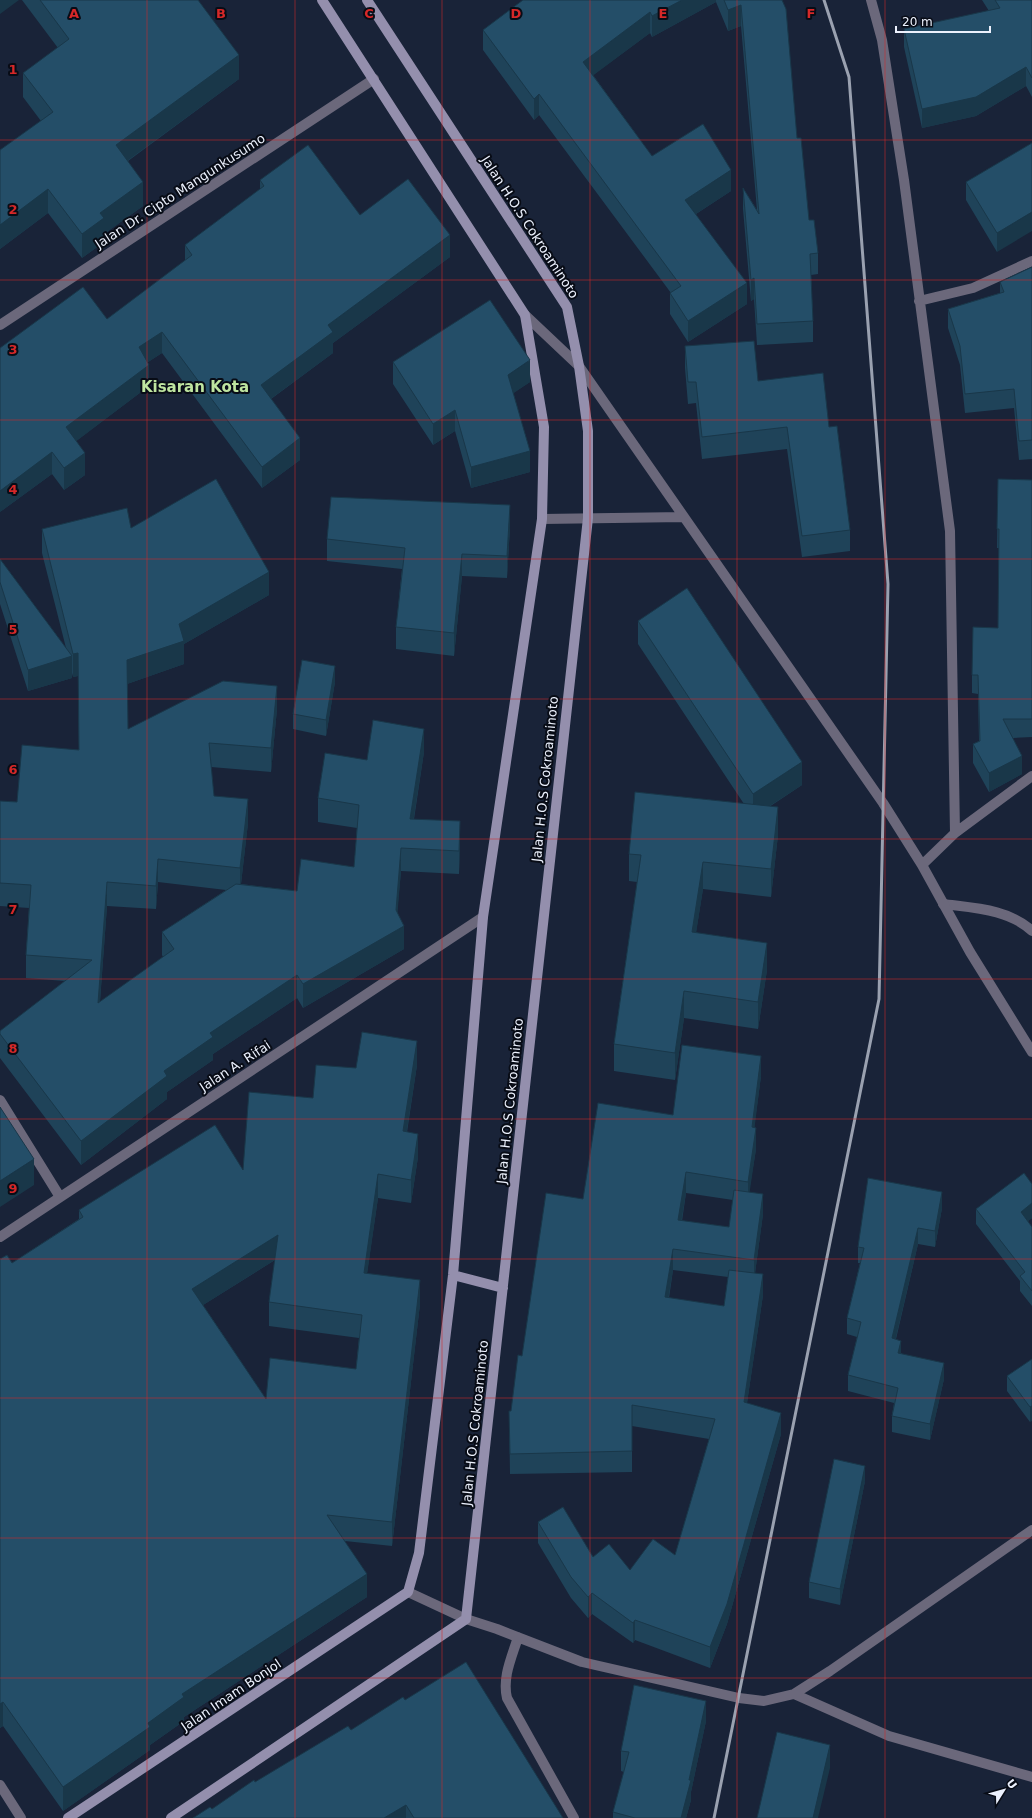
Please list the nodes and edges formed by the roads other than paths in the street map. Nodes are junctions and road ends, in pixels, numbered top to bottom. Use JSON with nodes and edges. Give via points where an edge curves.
{"nodes":[{"id":1,"x":322,"y":0,"type":"edge"},
{"id":2,"x":367,"y":0,"type":"edge"},
{"id":3,"x":871,"y":0,"type":"edge"},
{"id":4,"x":374,"y":79,"type":"junction"},
{"id":5,"x":1032,"y":261,"type":"edge"},
{"id":6,"x":919,"y":301,"type":"junction"},
{"id":7,"x":525,"y":315,"type":"junction"},
{"id":8,"x":0,"y":325,"type":"edge"},
{"id":9,"x":579,"y":366,"type":"junction"},
{"id":10,"x":588,"y":518,"type":"junction"},
{"id":11,"x":684,"y":518,"type":"junction"},
{"id":12,"x":542,"y":519,"type":"junction"},
{"id":13,"x":1032,"y":776,"type":"edge"},
{"id":14,"x":956,"y":833,"type":"junction"},
{"id":15,"x":922,"y":865,"type":"junction"},
{"id":16,"x":943,"y":904,"type":"junction"},
{"id":17,"x":483,"y":917,"type":"junction"},
{"id":18,"x":1032,"y":931,"type":"edge"},
{"id":19,"x":1032,"y":1052,"type":"edge"},
{"id":20,"x":0,"y":1100,"type":"edge"},
{"id":21,"x":60,"y":1197,"type":"junction"},
{"id":22,"x":0,"y":1237,"type":"edge"},
{"id":23,"x":453,"y":1275,"type":"junction"},
{"id":24,"x":503,"y":1288,"type":"junction"},
{"id":25,"x":1032,"y":1530,"type":"edge"},
{"id":26,"x":408,"y":1592,"type":"junction"},
{"id":27,"x":466,"y":1619,"type":"junction"},
{"id":28,"x":518,"y":1637,"type":"junction"},
{"id":29,"x":794,"y":1694,"type":"junction"},
{"id":30,"x":1032,"y":1777,"type":"edge"},
{"id":31,"x":0,"y":1785,"type":"edge"},
{"id":32,"x":21,"y":1818,"type":"edge"},
{"id":33,"x":68,"y":1818,"type":"edge"},
{"id":34,"x":171,"y":1818,"type":"edge"},
{"id":35,"x":574,"y":1818,"type":"edge"}],
"edges":[{"from":1,"to":4,"type":"main road"},
{"from":2,"to":9,"type":"main road","name":"Jalan H.O.S Cokroaminoto","via":[[567,307]]},
{"from":3,"to":6,"type":"street","via":[[882,40],[904,180]]},
{"from":4,"to":7,"type":"main road"},
{"from":4,"to":8,"type":"street","name":"Jalan Dr. Cipto Mangunkusumo"},
{"from":5,"to":6,"type":"street","via":[[973,288]]},
{"from":6,"to":14,"type":"street","via":[[950,531]]},
{"from":7,"to":9,"type":"street"},
{"from":7,"to":12,"type":"main road","via":[[544,427]]},
{"from":9,"to":10,"type":"main road","name":"Jalan H.O.S Cokroaminoto","via":[[588,431]]},
{"from":9,"to":11,"type":"street"},
{"from":10,"to":11,"type":"street"},
{"from":10,"to":12,"type":"street"},
{"from":10,"to":24,"type":"main road","name":"Jalan H.O.S Cokroaminoto"},
{"from":11,"to":15,"type":"street","via":[[883,803]]},
{"from":12,"to":17,"type":"main road"},
{"from":13,"to":14,"type":"street"},
{"from":14,"to":15,"type":"street"},
{"from":15,"to":16,"type":"street"},
{"from":16,"to":18,"type":"street","via":[[997,912],[1024,923]]},
{"from":16,"to":19,"type":"street"},
{"from":17,"to":21,"type":"street","name":"Jalan A. Rifai"},
{"from":17,"to":23,"type":"main road"},
{"from":20,"to":21,"type":"street"},
{"from":21,"to":22,"type":"street","name":"Jalan A. Rifai"},
{"from":23,"to":24,"type":"main road"},
{"from":23,"to":26,"type":"main road","via":[[418,1553]]},
{"from":24,"to":27,"type":"main road","name":"Jalan H.O.S Cokroaminoto"},
{"from":25,"to":29,"type":"street"},
{"from":26,"to":27,"type":"street"},
{"from":26,"to":33,"type":"main road","name":"Jalan Imam Bonjol"},
{"from":27,"to":28,"type":"street"},
{"from":27,"to":34,"type":"main road"},
{"from":28,"to":29,"type":"street","via":[[582,1662],[738,1698],[764,1701]]},
{"from":28,"to":35,"type":"street","via":[[506,1676],[507,1698]]},
{"from":29,"to":30,"type":"street","via":[[889,1736]]},
{"from":31,"to":32,"type":"street"}]}
